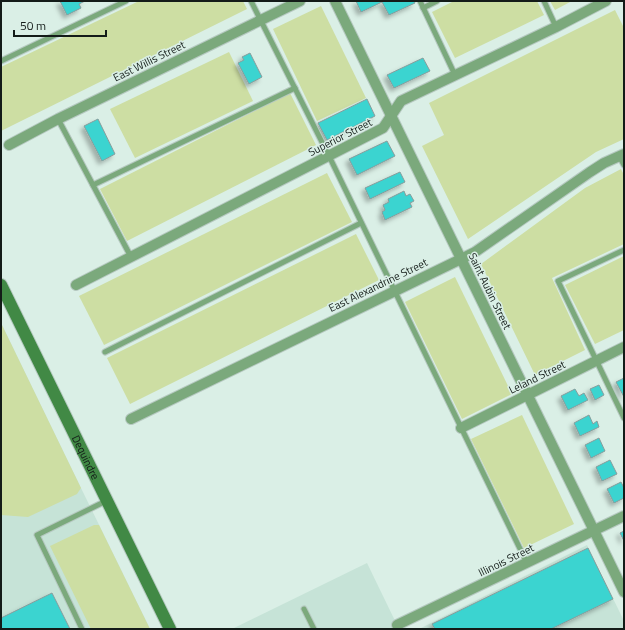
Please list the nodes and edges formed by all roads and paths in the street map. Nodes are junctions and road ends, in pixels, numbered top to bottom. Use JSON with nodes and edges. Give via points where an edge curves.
{"nodes":[{"id":1,"x":126,"y":1,"type":"edge"},
{"id":2,"x":251,"y":1,"type":"edge"},
{"id":3,"x":300,"y":1,"type":"edge"},
{"id":4,"x":335,"y":1,"type":"edge"},
{"id":5,"x":420,"y":1,"type":"edge"},
{"id":6,"x":437,"y":1,"type":"edge"},
{"id":7,"x":544,"y":1,"type":"edge"},
{"id":8,"x":606,"y":1,"type":"edge"},
{"id":9,"x":423,"y":8,"type":"junction"},
{"id":10,"x":261,"y":20,"type":"junction"},
{"id":11,"x":556,"y":27,"type":"junction"},
{"id":12,"x":1,"y":61,"type":"edge"},
{"id":13,"x":455,"y":75,"type":"junction"},
{"id":14,"x":295,"y":88,"type":"junction"},
{"id":15,"x":390,"y":116,"type":"junction"},
{"id":16,"x":58,"y":119,"type":"junction"},
{"id":17,"x":9,"y":145,"type":"dead end"},
{"id":18,"x":329,"y":156,"type":"junction"},
{"id":19,"x":622,"y":158,"type":"edge"},
{"id":20,"x":93,"y":185,"type":"junction"},
{"id":21,"x":361,"y":223,"type":"junction"},
{"id":22,"x":624,"y":250,"type":"edge"},
{"id":23,"x":131,"y":257,"type":"junction"},
{"id":24,"x":461,"y":259,"type":"junction"},
{"id":25,"x":1,"y":285,"type":"edge"},
{"id":26,"x":76,"y":285,"type":"dead end"},
{"id":27,"x":394,"y":291,"type":"junction"},
{"id":28,"x":624,"y":347,"type":"edge"},
{"id":29,"x":105,"y":352,"type":"dead end"},
{"id":30,"x":596,"y":361,"type":"junction"},
{"id":31,"x":527,"y":395,"type":"junction"},
{"id":32,"x":624,"y":418,"type":"edge"},
{"id":33,"x":131,"y":419,"type":"dead end"},
{"id":34,"x":461,"y":428,"type":"junction"},
{"id":35,"x":107,"y":501,"type":"junction"},
{"id":36,"x":624,"y":516,"type":"edge"},
{"id":37,"x":594,"y":530,"type":"junction"},
{"id":38,"x":527,"y":563,"type":"junction"},
{"id":39,"x":624,"y":592,"type":"edge"},
{"id":40,"x":304,"y":609,"type":"dead end"},
{"id":41,"x":395,"y":626,"type":"dead end"},
{"id":42,"x":82,"y":629,"type":"edge"},
{"id":43,"x":170,"y":629,"type":"edge"},
{"id":44,"x":314,"y":629,"type":"edge"}],
"edges":[{"from":1,"to":12,"type":"lane"},
{"from":2,"to":10,"type":"lane"},
{"from":3,"to":10,"type":"street","name":"East Willis Street"},
{"from":4,"to":15,"type":"street","name":"Saint Aubin Street"},
{"from":5,"to":9,"type":"lane"},
{"from":6,"to":9,"type":"lane"},
{"from":7,"to":11,"type":"lane"},
{"from":8,"to":11,"type":"street","name":"Superior Street"},
{"from":9,"to":13,"type":"lane"},
{"from":10,"to":14,"type":"lane"},
{"from":10,"to":16,"type":"street","name":"East Willis Street"},
{"from":11,"to":13,"type":"street","name":"Superior Street"},
{"from":13,"to":15,"type":"street","name":"Superior Street","via":[[401,101]]},
{"from":14,"to":18,"type":"lane"},
{"from":14,"to":20,"type":"lane"},
{"from":15,"to":18,"type":"street","name":"Superior Street","via":[[383,128]]},
{"from":15,"to":24,"type":"street","name":"Saint Aubin Street"},
{"from":16,"to":17,"type":"street","name":"East Willis Street"},
{"from":16,"to":20,"type":"lane"},
{"from":18,"to":21,"type":"lane"},
{"from":18,"to":23,"type":"street","name":"Superior Street"},
{"from":19,"to":24,"type":"street","name":"East Alexandrine Street","via":[[590,172],[475,252]]},
{"from":20,"to":23,"type":"lane"},
{"from":21,"to":27,"type":"lane"},
{"from":21,"to":29,"type":"lane"},
{"from":22,"to":30,"type":"lane","via":[[558,281]]},
{"from":23,"to":26,"type":"street","name":"Superior Street"},
{"from":24,"to":27,"type":"street","name":"East Alexandrine Street"},
{"from":24,"to":31,"type":"street","name":"Saint Aubin Street"},
{"from":25,"to":35,"type":"street","name":"Dequindre"},
{"from":27,"to":33,"type":"street","name":"East Alexandrine Street"},
{"from":27,"to":34,"type":"lane"},
{"from":28,"to":30,"type":"street","name":"Leland Street"},
{"from":30,"to":31,"type":"street","name":"Leland Street"},
{"from":30,"to":32,"type":"lane"},
{"from":31,"to":34,"type":"street","name":"Leland Street"},
{"from":31,"to":37,"type":"street","name":"Saint Aubin Street"},
{"from":34,"to":38,"type":"lane"},
{"from":35,"to":42,"type":"lane","via":[[37,536]]},
{"from":35,"to":43,"type":"street","name":"Dequindre"},
{"from":36,"to":37,"type":"street","name":"Illinois Street"},
{"from":37,"to":38,"type":"street","name":"Illinois Street"},
{"from":37,"to":39,"type":"street","name":"Saint Aubin Street"},
{"from":38,"to":41,"type":"street","name":"Illinois Street"},
{"from":40,"to":44,"type":"lane"}]}
